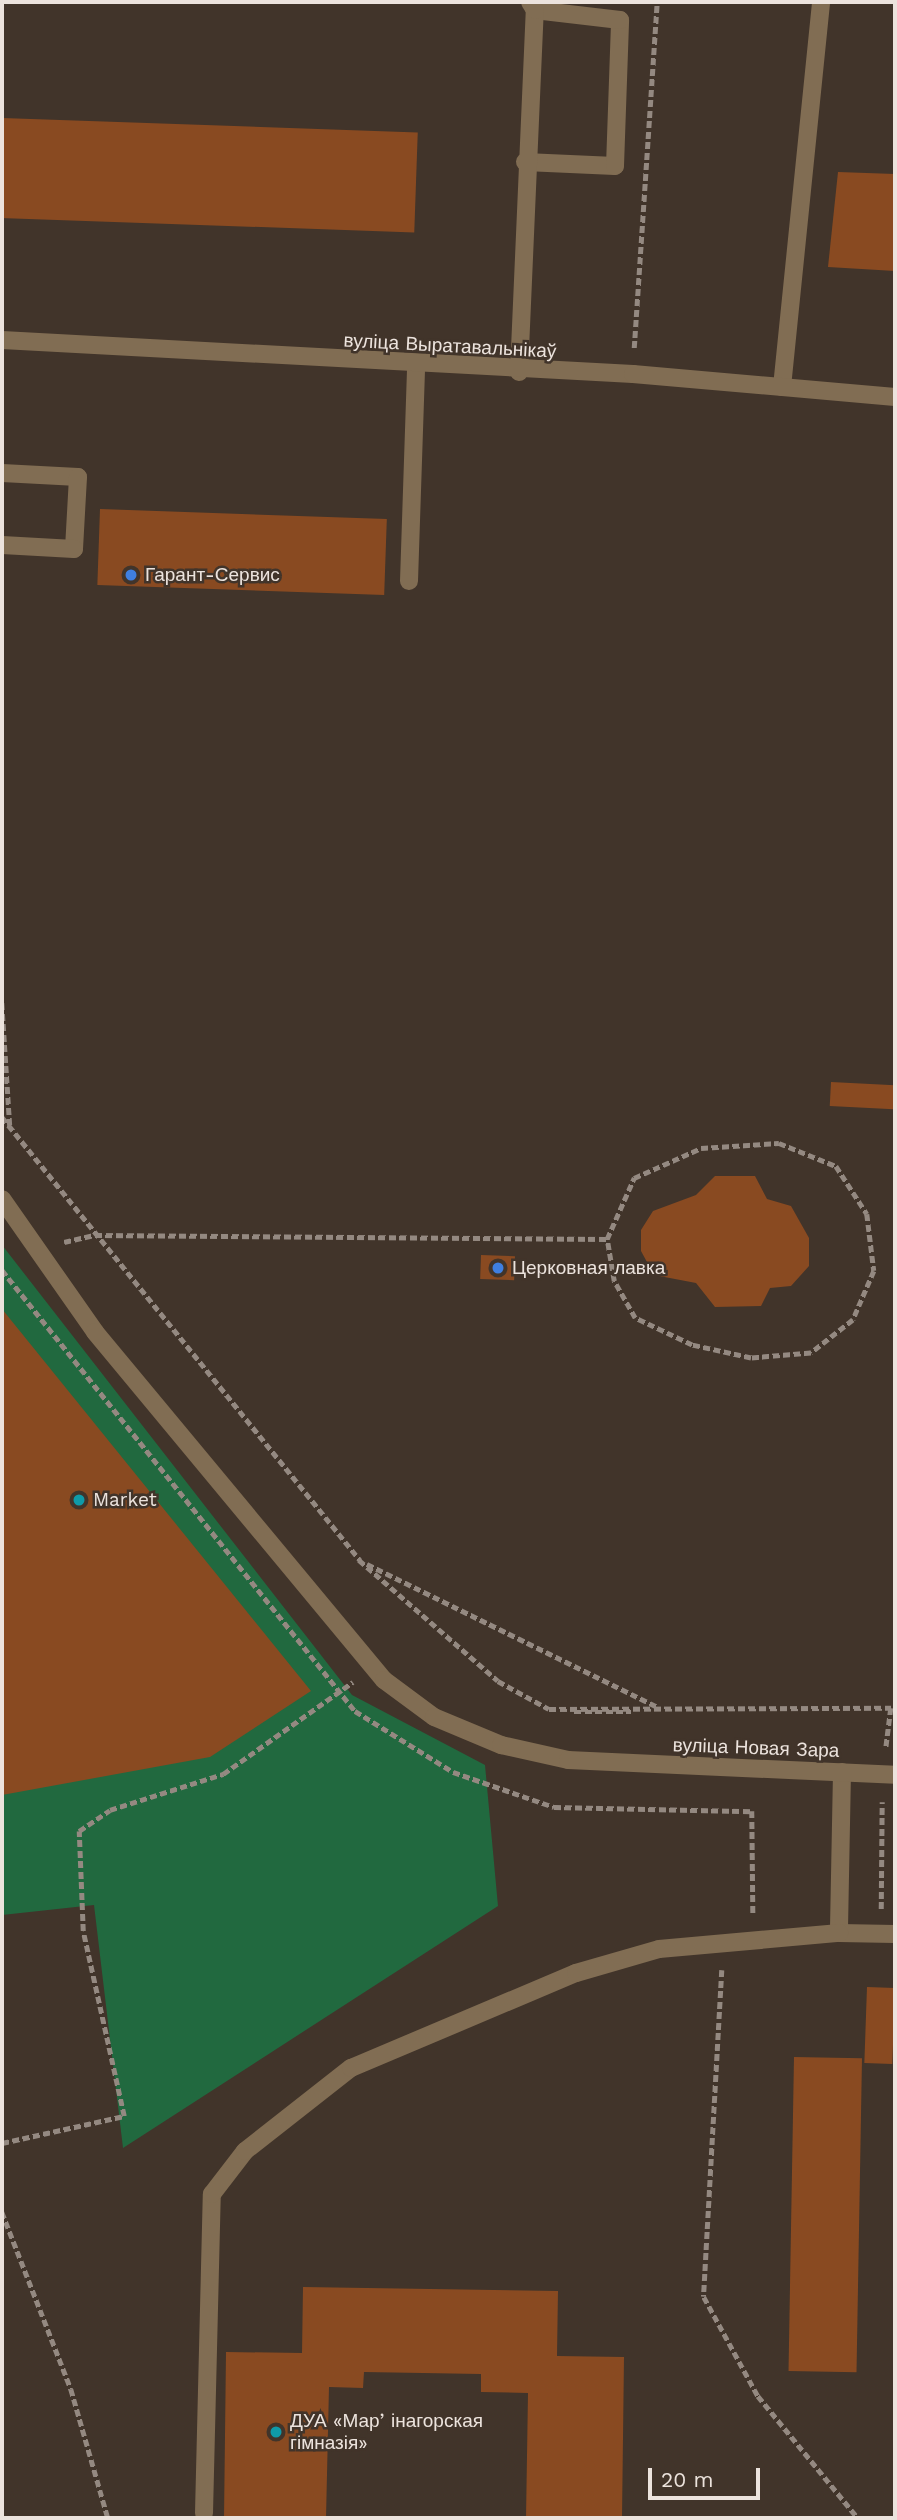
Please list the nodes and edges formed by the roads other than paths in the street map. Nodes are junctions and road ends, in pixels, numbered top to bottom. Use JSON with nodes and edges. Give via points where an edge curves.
{"nodes":[{"id":1,"x":821,"y":2,"type":"edge"},
{"id":2,"x":532,"y":6,"type":"edge"},
{"id":3,"x":525,"y":162,"type":"junction"},
{"id":4,"x":2,"y":340,"type":"edge"},
{"id":5,"x":416,"y":365,"type":"junction"},
{"id":6,"x":519,"y":372,"type":"junction"},
{"id":7,"x":782,"y":387,"type":"junction"},
{"id":8,"x":895,"y":397,"type":"edge"},
{"id":9,"x":2,"y":473,"type":"edge"},
{"id":10,"x":2,"y":545,"type":"edge"},
{"id":11,"x":409,"y":581,"type":"dead end"},
{"id":12,"x":2,"y":1199,"type":"edge"},
{"id":13,"x":842,"y":1772,"type":"junction"},
{"id":14,"x":895,"y":1775,"type":"edge"},
{"id":15,"x":839,"y":1933,"type":"junction"},
{"id":16,"x":895,"y":1934,"type":"edge"},
{"id":17,"x":204,"y":2514,"type":"dead end"}],
"edges":[{"from":1,"to":7,"type":"street"},
{"from":2,"to":3,"type":"street"},
{"from":2,"to":3,"type":"street","via":[[620,20],[615,166]]},
{"from":3,"to":6,"type":"street"},
{"from":4,"to":5,"type":"street","name":"вуліца Выратавальнікаў"},
{"from":5,"to":6,"type":"street","name":"вуліца Выратавальнікаў"},
{"from":5,"to":11,"type":"street"},
{"from":6,"to":7,"type":"street","name":"вуліца Выратавальнікаў","via":[[633,374]]},
{"from":7,"to":8,"type":"street","name":"вуліца Выратавальнікаў"},
{"from":9,"to":10,"type":"street","via":[[78,477],[74,549]]},
{"from":12,"to":13,"type":"street","name":"вуліца Новая Зара","via":[[95,1332],[373,1667],[434,1717],[500,1745],[616,1765]]},
{"from":13,"to":14,"type":"street","name":"вуліца Новая Зара"},
{"from":13,"to":15,"type":"street"},
{"from":15,"to":16,"type":"street"},
{"from":15,"to":17,"type":"street","via":[[659,1949],[576,1973],[351,2068],[245,2151],[212,2193]]}]}
